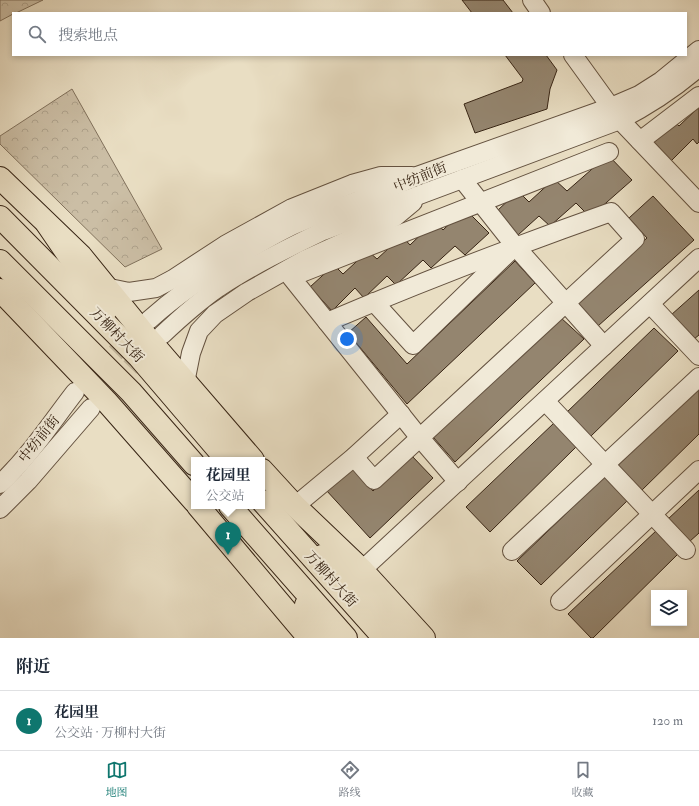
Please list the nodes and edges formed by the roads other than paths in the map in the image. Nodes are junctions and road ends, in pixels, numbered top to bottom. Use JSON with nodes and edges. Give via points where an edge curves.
{"nodes":[{"id":1,"x":532,"y":0,"type":"edge"},
{"id":2,"x":541,"y":12,"type":"edge"},
{"id":3,"x":699,"y":50,"type":"edge"},
{"id":4,"x":573,"y":56,"type":"edge"},
{"id":5,"x":699,"y":67,"type":"edge"},
{"id":6,"x":699,"y":96,"type":"edge"},
{"id":7,"x":615,"y":113,"type":"junction"},
{"id":8,"x":640,"y":141,"type":"junction"},
{"id":9,"x":609,"y":152,"type":"dead end"},
{"id":10,"x":417,"y":176,"type":"junction"},
{"id":11,"x":0,"y":178,"type":"edge"},
{"id":12,"x":462,"y":179,"type":"junction"},
{"id":13,"x":422,"y":195,"type":"junction"},
{"id":14,"x":480,"y":203,"type":"junction"},
{"id":15,"x":699,"y":203,"type":"edge"},
{"id":16,"x":0,"y":217,"type":"edge"},
{"id":17,"x":47,"y":224,"type":"junction"},
{"id":18,"x":515,"y":246,"type":"junction"},
{"id":19,"x":699,"y":258,"type":"edge"},
{"id":20,"x":0,"y":261,"type":"edge"},
{"id":21,"x":0,"y":286,"type":"edge"},
{"id":22,"x":105,"y":287,"type":"junction"},
{"id":23,"x":0,"y":290,"type":"edge"},
{"id":24,"x":374,"y":302,"type":"junction"},
{"id":25,"x":565,"y":303,"type":"junction"},
{"id":26,"x":650,"y":304,"type":"junction"},
{"id":27,"x":149,"y":320,"type":"tunnel mouth"},
{"id":28,"x":327,"y":322,"type":"junction"},
{"id":29,"x":162,"y":335,"type":"tunnel mouth"},
{"id":30,"x":604,"y":346,"type":"junction"},
{"id":31,"x":699,"y":356,"type":"edge"},
{"id":32,"x":139,"y":357,"type":"junction"},
{"id":33,"x":112,"y":373,"type":"junction"},
{"id":34,"x":699,"y":377,"type":"edge"},
{"id":35,"x":185,"y":382,"type":"junction"},
{"id":36,"x":75,"y":392,"type":"tunnel mouth"},
{"id":37,"x":545,"y":401,"type":"junction"},
{"id":38,"x":90,"y":408,"type":"tunnel mouth"},
{"id":39,"x":401,"y":414,"type":"junction"},
{"id":40,"x":420,"y":437,"type":"junction"},
{"id":41,"x":354,"y":456,"type":"junction"},
{"id":42,"x":224,"y":457,"type":"edge"},
{"id":43,"x":250,"y":457,"type":"edge"},
{"id":44,"x":191,"y":461,"type":"edge"},
{"id":45,"x":605,"y":464,"type":"junction"},
{"id":46,"x":699,"y":470,"type":"edge"},
{"id":47,"x":265,"y":473,"type":"edge"},
{"id":48,"x":458,"y":482,"type":"junction"},
{"id":49,"x":0,"y":484,"type":"edge"},
{"id":50,"x":191,"y":498,"type":"edge"},
{"id":51,"x":295,"y":506,"type":"junction"},
{"id":52,"x":268,"y":508,"type":"edge"},
{"id":53,"x":0,"y":509,"type":"edge"},
{"id":54,"x":201,"y":509,"type":"edge"},
{"id":55,"x":233,"y":509,"type":"edge"},
{"id":56,"x":652,"y":515,"type":"junction"},
{"id":57,"x":686,"y":550,"type":"dead end"},
{"id":58,"x":512,"y":551,"type":"dead end"},
{"id":59,"x":362,"y":570,"type":"junction"},
{"id":60,"x":292,"y":578,"type":"junction"},
{"id":61,"x":560,"y":601,"type":"dead end"},
{"id":62,"x":309,"y":638,"type":"edge"},
{"id":63,"x":331,"y":638,"type":"edge"},
{"id":64,"x":346,"y":638,"type":"edge"},
{"id":65,"x":384,"y":638,"type":"edge"},
{"id":66,"x":402,"y":638,"type":"edge"},
{"id":67,"x":424,"y":638,"type":"edge"}],
"edges":[{"from":1,"to":2,"type":"street"},
{"from":3,"to":7,"type":"street","name":"中纺前街"},
{"from":4,"to":7,"type":"street"},
{"from":5,"to":7,"type":"street","via":[[646,106]]},
{"from":6,"to":8,"type":"street"},
{"from":7,"to":8,"type":"street"},
{"from":7,"to":10,"type":"street","name":"中纺前街"},
{"from":7,"to":12,"type":"street"},
{"from":8,"to":15,"type":"street"},
{"from":9,"to":14,"type":"street"},
{"from":10,"to":22,"type":"street","via":[[381,176],[352,184],[292,208],[225,245],[156,288],[129,292]]},
{"from":10,"to":27,"type":"street","name":"中纺前街","via":[[393,188],[295,225],[261,242],[193,284]]},
{"from":11,"to":17,"type":"main road"},
{"from":12,"to":13,"type":"street"},
{"from":12,"to":14,"type":"street"},
{"from":13,"to":29,"type":"street","via":[[323,231],[281,251],[219,288],[191,308]]},
{"from":13,"to":35,"type":"street","via":[[395,217],[304,260],[247,292],[215,314],[199,331]]},
{"from":14,"to":18,"type":"street"},
{"from":14,"to":28,"type":"street","via":[[291,277]]},
{"from":16,"to":32,"type":"main road","name":"万柳村大街"},
{"from":17,"to":22,"type":"main road","via":[[81,256]]},
{"from":17,"to":32,"type":"main road"},
{"from":18,"to":24,"type":"street"},
{"from":18,"to":24,"type":"street","via":[[413,345]]},
{"from":18,"to":25,"type":"street"},
{"from":18,"to":25,"type":"street","via":[[611,212],[635,239]]},
{"from":19,"to":26,"type":"street"},
{"from":20,"to":33,"type":"main road"},
{"from":21,"to":33,"type":"main road"},
{"from":22,"to":35,"type":"main road"},
{"from":23,"to":50,"type":"main road","via":[[96,390]]},
{"from":24,"to":28,"type":"street"},
{"from":25,"to":30,"type":"street"},
{"from":25,"to":40,"type":"street"},
{"from":26,"to":30,"type":"street"},
{"from":26,"to":31,"type":"street"},
{"from":28,"to":39,"type":"street"},
{"from":30,"to":37,"type":"street"},
{"from":32,"to":42,"type":"main road","name":"万柳村大街"},
{"from":33,"to":44,"type":"main road"},
{"from":34,"to":45,"type":"street"},
{"from":35,"to":43,"type":"main road"},
{"from":36,"to":49,"type":"street","name":"中纺前街","via":[[33,447]]},
{"from":37,"to":45,"type":"street"},
{"from":37,"to":48,"type":"street"},
{"from":38,"to":53,"type":"street","via":[[28,481]]},
{"from":39,"to":40,"type":"street"},
{"from":39,"to":41,"type":"street"},
{"from":40,"to":41,"type":"street","via":[[374,480]]},
{"from":40,"to":48,"type":"street"},
{"from":41,"to":51,"type":"street"},
{"from":45,"to":56,"type":"street"},
{"from":45,"to":58,"type":"street"},
{"from":46,"to":56,"type":"street"},
{"from":47,"to":51,"type":"main road"},
{"from":48,"to":59,"type":"street"},
{"from":51,"to":59,"type":"main road"},
{"from":52,"to":65,"type":"main road","name":"万柳村大街"},
{"from":52,"to":66,"type":"main road","via":[[338,571]]},
{"from":54,"to":62,"type":"main road"},
{"from":55,"to":60,"type":"main road","name":"万柳村大街"},
{"from":56,"to":57,"type":"street"},
{"from":56,"to":61,"type":"street"},
{"from":59,"to":67,"type":"main road"},
{"from":60,"to":63,"type":"main road","via":[[309,611]]},
{"from":60,"to":64,"type":"main road","name":"万柳村大街"}]}
